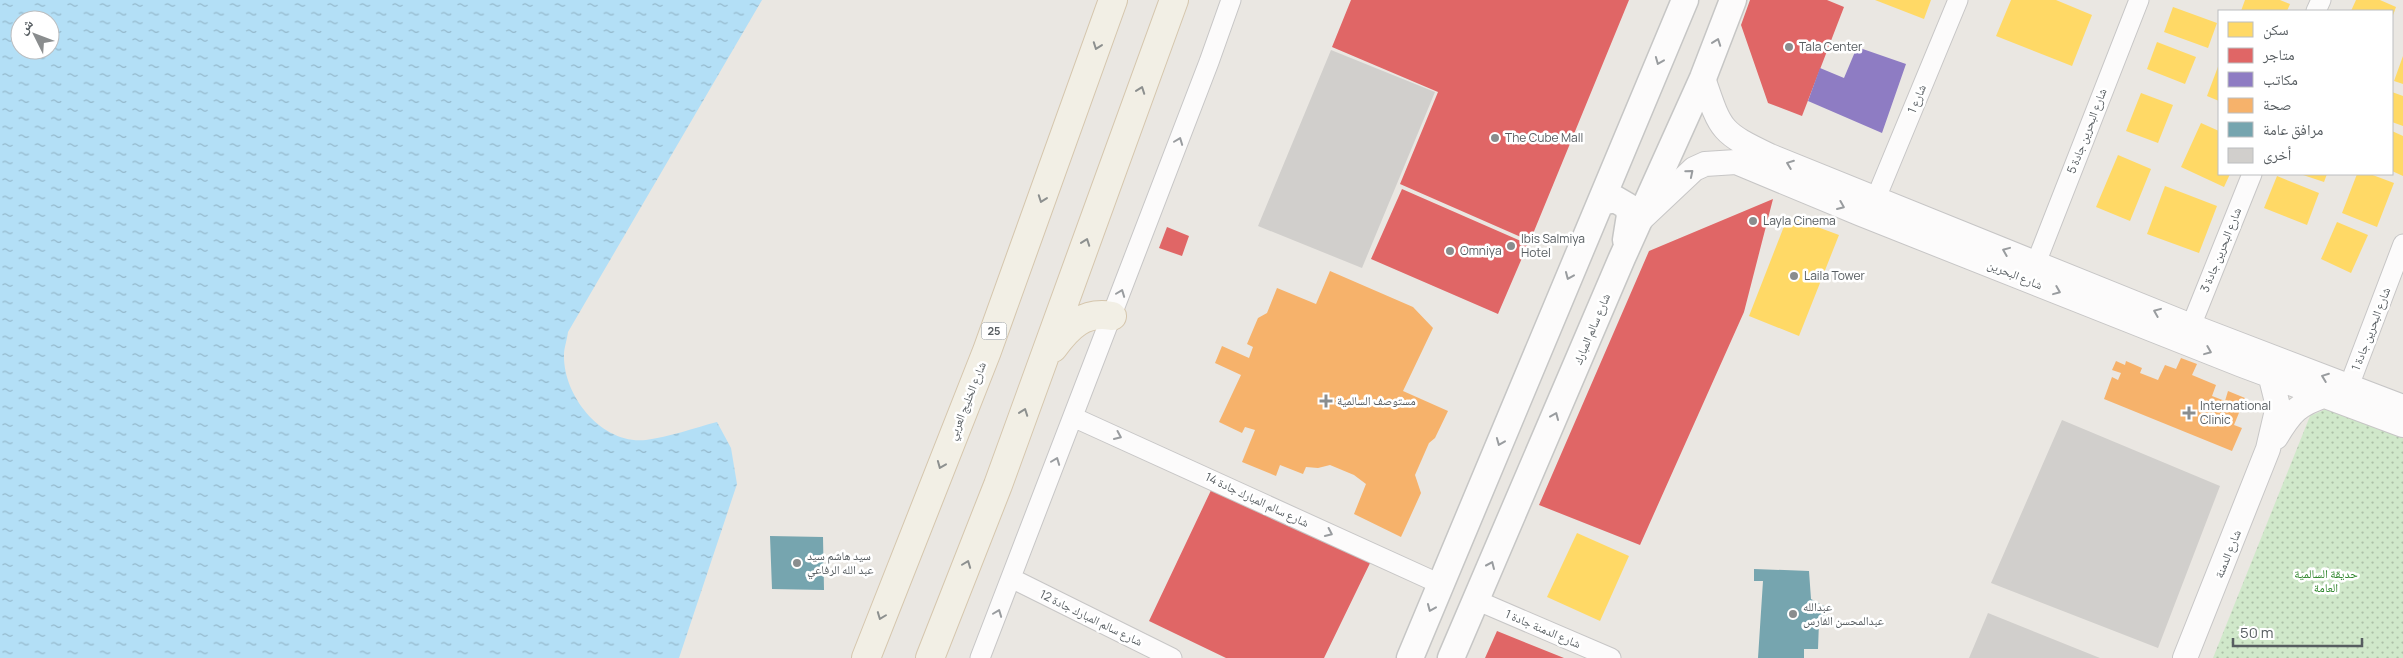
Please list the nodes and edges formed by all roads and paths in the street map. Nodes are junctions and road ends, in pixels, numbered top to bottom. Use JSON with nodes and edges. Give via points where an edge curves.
{"nodes":[{"id":1,"x":1113,"y":0,"type":"edge"},
{"id":2,"x":1174,"y":0,"type":"edge"},
{"id":3,"x":1231,"y":0,"type":"edge"},
{"id":4,"x":1685,"y":0,"type":"edge"},
{"id":5,"x":1733,"y":0,"type":"edge"},
{"id":6,"x":1958,"y":0,"type":"edge"},
{"id":7,"x":2139,"y":0,"type":"edge"},
{"id":8,"x":1704,"y":78,"type":"junction"},
{"id":9,"x":1726,"y":132,"type":"junction"},
{"id":10,"x":1722,"y":162,"type":"junction"},
{"id":11,"x":2252,"y":175,"type":"edge"},
{"id":12,"x":1876,"y":198,"type":"junction"},
{"id":13,"x":1601,"y":202,"type":"junction"},
{"id":14,"x":1642,"y":218,"type":"junction"},
{"id":15,"x":2403,"y":244,"type":"edge"},
{"id":16,"x":1622,"y":258,"type":"junction"},
{"id":17,"x":2036,"y":263,"type":"junction"},
{"id":18,"x":1112,"y":316,"type":"junction"},
{"id":19,"x":2191,"y":326,"type":"junction"},
{"id":20,"x":1041,"y":366,"type":"junction"},
{"id":21,"x":2270,"y":374,"type":"junction"},
{"id":22,"x":2349,"y":386,"type":"junction"},
{"id":23,"x":2326,"y":396,"type":"junction"},
{"id":24,"x":2403,"y":407,"type":"edge"},
{"id":25,"x":1073,"y":417,"type":"junction"},
{"id":26,"x":2403,"y":425,"type":"edge"},
{"id":27,"x":2268,"y":449,"type":"junction"},
{"id":28,"x":1011,"y":578,"type":"junction"},
{"id":29,"x":1440,"y":584,"type":"junction"},
{"id":30,"x":1476,"y":600,"type":"junction"},
{"id":31,"x":866,"y":658,"type":"edge"},
{"id":32,"x":930,"y":658,"type":"edge"},
{"id":33,"x":980,"y":658,"type":"edge"},
{"id":34,"x":1172,"y":658,"type":"edge"},
{"id":35,"x":1410,"y":658,"type":"edge"},
{"id":36,"x":1451,"y":658,"type":"edge"},
{"id":37,"x":1610,"y":658,"type":"edge"},
{"id":38,"x":2185,"y":658,"type":"edge"}],
"edges":[{"from":1,"to":31,"type":"main road","name":"شارع الخليج العربي","number":"25","one_way":true,"via":[[987,351]]},
{"from":20,"to":2,"type":"main road","one_way":true},
{"from":18,"to":3,"type":"street","one_way":true},
{"from":4,"to":13,"type":"main road","one_way":true},
{"from":8,"to":5,"type":"main road","name":"شارع سالم المبارك","one_way":true},
{"from":6,"to":12,"type":"street","name":"شارع 1"},
{"from":7,"to":17,"type":"street","name":"شارع البحرين جادة 5"},
{"from":8,"to":9,"type":"street","name":"شارع البحرين","via":[[1717,119]]},
{"from":8,"to":14,"type":"main road","name":"شارع سالم المبارك"},
{"from":9,"to":10,"type":"street","via":[[1714,136],[1710,147],[1711,154]]},
{"from":12,"to":9,"type":"street","name":"شارع البحرين","one_way":true,"via":[[1770,156]]},
{"from":14,"to":10,"type":"street","name":"شارع البحرين","one_way":true,"via":[[1694,169]]},
{"from":10,"to":21,"type":"street","name":"شارع البحرين","one_way":true,"via":[[1736,162]]},
{"from":11,"to":19,"type":"street","name":"شارع البحرين جادة 3"},
{"from":17,"to":12,"type":"street","name":"شارع البحرين","one_way":true},
{"from":13,"to":16,"type":"main road","via":[[1620,200],[1629,210]]},
{"from":13,"to":29,"type":"main road","one_way":true},
{"from":14,"to":16,"type":"main road","name":"شارع سالم المبارك"},
{"from":15,"to":22,"type":"street","name":"شارع البحرين جادة 1"},
{"from":30,"to":16,"type":"main road","name":"شارع سالم المبارك","one_way":true},
{"from":19,"to":17,"type":"street","name":"شارع البحرين","one_way":true},
{"from":18,"to":20,"type":"main road","via":[[1100,314],[1078,320]]},
{"from":18,"to":25,"type":"street"},
{"from":22,"to":19,"type":"street","name":"شارع البحرين","one_way":true},
{"from":32,"to":20,"type":"main road","one_way":true},
{"from":21,"to":23,"type":"street","name":"شارع البحرين"},
{"from":21,"to":27,"type":"street","name":"شارع الدمنة","via":[[2278,406]]},
{"from":22,"to":24,"type":"street","name":"شارع البحرين"},
{"from":23,"to":26,"type":"street","name":"شارع البحرين"},
{"from":23,"to":27,"type":"street","name":"شارع الدمنة","via":[[2309,400],[2297,408]]},
{"from":28,"to":25,"type":"street","one_way":true},
{"from":25,"to":29,"type":"street","name":"شارع سالم المبارك جادة 14","one_way":true},
{"from":27,"to":38,"type":"street","name":"شارع الدمنة"},
{"from":33,"to":28,"type":"street","one_way":true},
{"from":28,"to":34,"type":"street","name":"شارع سالم المبارك جادة 12"},
{"from":29,"to":35,"type":"main road","one_way":true},
{"from":30,"to":36,"type":"main road","name":"شارع سالم المبارك"},
{"from":30,"to":37,"type":"street","name":"شارع الدمنة جادة 1"}]}
